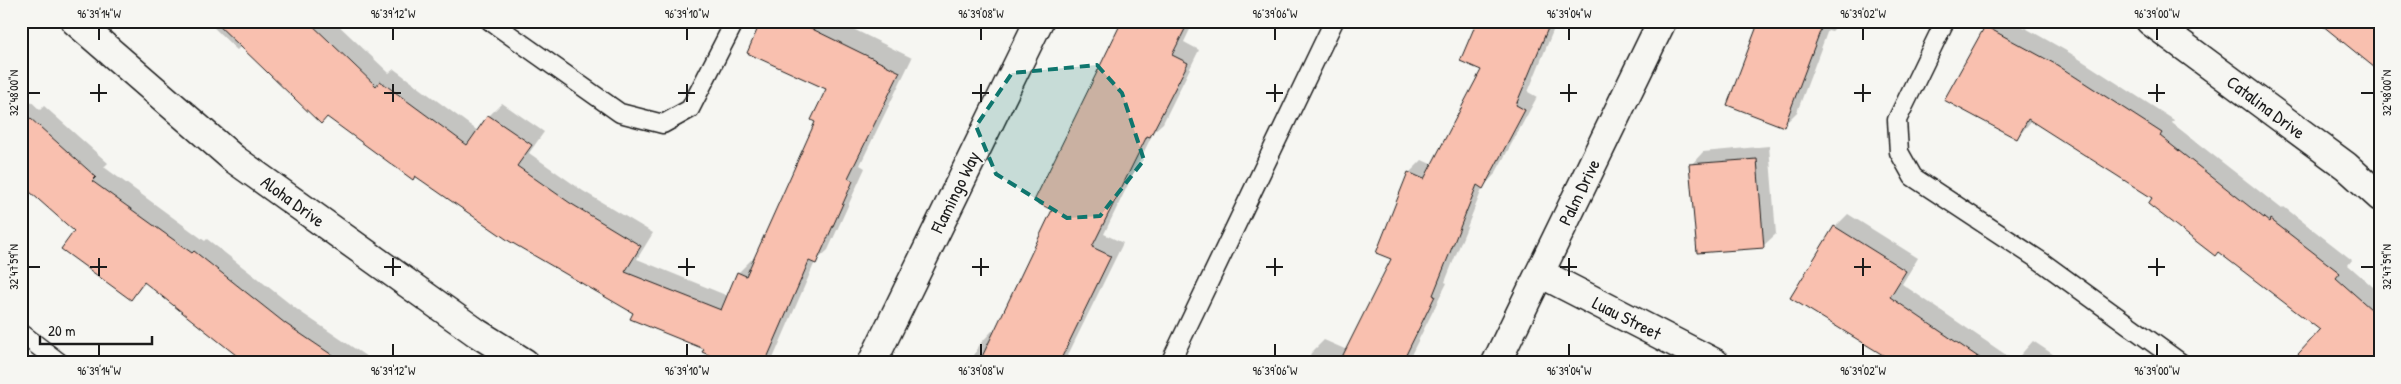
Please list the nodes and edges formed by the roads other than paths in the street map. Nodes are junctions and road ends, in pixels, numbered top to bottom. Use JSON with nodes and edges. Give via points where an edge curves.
{"nodes":[{"id":1,"x":75,"y":21,"type":"edge"},
{"id":2,"x":490,"y":21,"type":"edge"},
{"id":3,"x":735,"y":21,"type":"edge"},
{"id":4,"x":1334,"y":21,"type":"edge"},
{"id":5,"x":1662,"y":21,"type":"edge"},
{"id":6,"x":1945,"y":21,"type":"edge"},
{"id":7,"x":2150,"y":21,"type":"edge"},
{"id":8,"x":1030,"y":24,"type":"edge"},
{"id":9,"x":2380,"y":198,"type":"edge"},
{"id":10,"x":1540,"y":273,"type":"junction"},
{"id":11,"x":21,"y":333,"type":"edge"},
{"id":12,"x":60,"y":363,"type":"edge"},
{"id":13,"x":526,"y":363,"type":"edge"},
{"id":14,"x":872,"y":363,"type":"edge"},
{"id":15,"x":1170,"y":363,"type":"edge"},
{"id":16,"x":1496,"y":363,"type":"edge"},
{"id":17,"x":1715,"y":363,"type":"edge"},
{"id":18,"x":2181,"y":363,"type":"edge"}],
"edges":[{"from":1,"to":13,"type":"street","name":"Aloha Drive","via":[[234,159],[477,333]]},
{"from":2,"to":3,"type":"lane","via":[[620,113],[663,124],[690,109]]},
{"from":4,"to":15,"type":"lane"},
{"from":5,"to":10,"type":"street","name":"Palm Drive"},
{"from":6,"to":18,"type":"lane","via":[[1897,120],[1899,152],[1913,177],[2042,262]]},
{"from":7,"to":9,"type":"street","name":"Catalina Drive","via":[[2346,166]]},
{"from":8,"to":14,"type":"street","name":"Flamingo Way"},
{"from":10,"to":16,"type":"street","name":"Palm Drive"},
{"from":10,"to":17,"type":"street","name":"Luau Street"},
{"from":11,"to":12,"type":"lane"}]}
